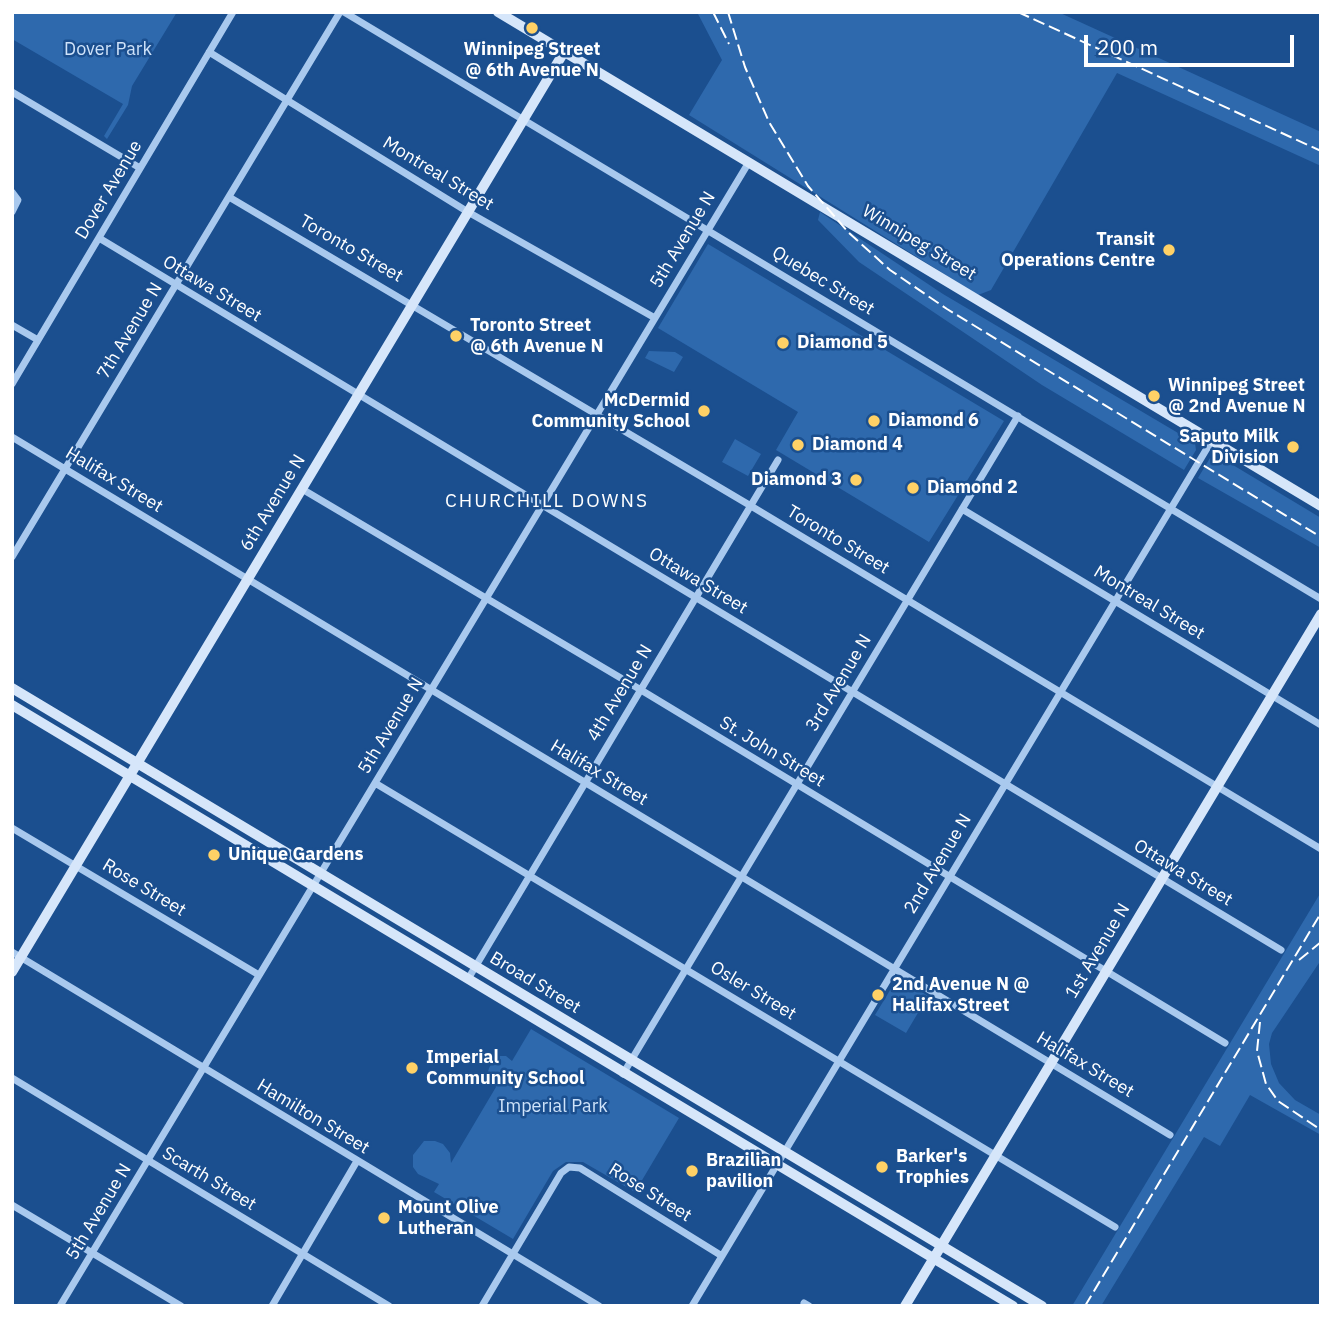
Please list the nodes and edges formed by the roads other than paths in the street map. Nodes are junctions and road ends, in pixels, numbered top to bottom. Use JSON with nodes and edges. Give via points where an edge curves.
{"nodes":[{"id":1,"x":233,"y":12,"type":"edge"},
{"id":2,"x":342,"y":12,"type":"edge"},
{"id":3,"x":498,"y":12,"type":"edge"},
{"id":4,"x":209,"y":52,"type":"junction"},
{"id":5,"x":564,"y":52,"type":"junction"},
{"id":6,"x":12,"y":92,"type":"edge"},
{"id":7,"x":287,"y":100,"type":"junction"},
{"id":8,"x":524,"y":119,"type":"junction"},
{"id":9,"x":749,"y":162,"type":"junction"},
{"id":10,"x":140,"y":168,"type":"junction"},
{"id":11,"x":12,"y":192,"type":"edge"},
{"id":12,"x":229,"y":197,"type":"junction"},
{"id":13,"x":12,"y":212,"type":"edge"},
{"id":14,"x":468,"y":212,"type":"junction"},
{"id":15,"x":707,"y":231,"type":"junction"},
{"id":16,"x":99,"y":238,"type":"junction"},
{"id":17,"x":176,"y":285,"type":"junction"},
{"id":18,"x":413,"y":304,"type":"junction"},
{"id":19,"x":655,"y":318,"type":"junction"},
{"id":20,"x":12,"y":325,"type":"edge"},
{"id":21,"x":38,"y":340,"type":"junction"},
{"id":22,"x":12,"y":384,"type":"edge"},
{"id":23,"x":358,"y":395,"type":"junction"},
{"id":24,"x":597,"y":414,"type":"junction"},
{"id":25,"x":1018,"y":416,"type":"junction"},
{"id":26,"x":12,"y":437,"type":"edge"},
{"id":27,"x":1212,"y":440,"type":"junction"},
{"id":28,"x":778,"y":460,"type":"dead end"},
{"id":29,"x":65,"y":469,"type":"junction"},
{"id":30,"x":302,"y":489,"type":"junction"},
{"id":31,"x":542,"y":505,"type":"junction"},
{"id":32,"x":751,"y":506,"type":"junction"},
{"id":33,"x":1321,"y":506,"type":"edge"},
{"id":34,"x":1171,"y":508,"type":"junction"},
{"id":35,"x":962,"y":509,"type":"junction"},
{"id":36,"x":12,"y":556,"type":"edge"},
{"id":37,"x":247,"y":580,"type":"junction"},
{"id":38,"x":696,"y":597,"type":"junction"},
{"id":39,"x":486,"y":599,"type":"junction"},
{"id":40,"x":1321,"y":599,"type":"edge"},
{"id":41,"x":907,"y":600,"type":"junction"},
{"id":42,"x":1115,"y":601,"type":"junction"},
{"id":43,"x":1321,"y":614,"type":"edge"},
{"id":44,"x":12,"y":688,"type":"edge"},
{"id":45,"x":641,"y":690,"type":"junction"},
{"id":46,"x":431,"y":691,"type":"junction"},
{"id":47,"x":1060,"y":693,"type":"junction"},
{"id":48,"x":851,"y":694,"type":"junction"},
{"id":49,"x":1272,"y":695,"type":"junction"},
{"id":50,"x":12,"y":705,"type":"edge"},
{"id":51,"x":1321,"y":724,"type":"edge"},
{"id":52,"x":137,"y":764,"type":"junction"},
{"id":53,"x":130,"y":775,"type":"junction"},
{"id":54,"x":585,"y":782,"type":"junction"},
{"id":55,"x":375,"y":783,"type":"junction"},
{"id":56,"x":796,"y":785,"type":"junction"},
{"id":57,"x":1004,"y":785,"type":"junction"},
{"id":58,"x":1217,"y":786,"type":"junction"},
{"id":59,"x":12,"y":828,"type":"edge"},
{"id":60,"x":1321,"y":849,"type":"edge"},
{"id":61,"x":75,"y":866,"type":"junction"},
{"id":62,"x":320,"y":874,"type":"junction"},
{"id":63,"x":530,"y":874,"type":"junction"},
{"id":64,"x":950,"y":876,"type":"junction"},
{"id":65,"x":740,"y":878,"type":"junction"},
{"id":66,"x":1162,"y":878,"type":"junction"},
{"id":67,"x":313,"y":886,"type":"junction"},
{"id":68,"x":1281,"y":950,"type":"dead end"},
{"id":69,"x":17,"y":955,"type":"edge"},
{"id":70,"x":475,"y":967,"type":"junction"},
{"id":71,"x":894,"y":968,"type":"junction"},
{"id":72,"x":686,"y":969,"type":"junction"},
{"id":73,"x":12,"y":971,"type":"edge"},
{"id":74,"x":1105,"y":972,"type":"junction"},
{"id":75,"x":259,"y":975,"type":"junction"},
{"id":76,"x":468,"y":979,"type":"junction"},
{"id":77,"x":1225,"y":1044,"type":"dead end"},
{"id":78,"x":838,"y":1060,"type":"junction"},
{"id":79,"x":631,"y":1061,"type":"junction"},
{"id":80,"x":1051,"y":1063,"type":"junction"},
{"id":81,"x":203,"y":1069,"type":"junction"},
{"id":82,"x":623,"y":1074,"type":"junction"},
{"id":83,"x":12,"y":1078,"type":"edge"},
{"id":84,"x":1170,"y":1135,"type":"dead end"},
{"id":85,"x":784,"y":1153,"type":"junction"},
{"id":86,"x":996,"y":1155,"type":"junction"},
{"id":87,"x":148,"y":1161,"type":"junction"},
{"id":88,"x":357,"y":1161,"type":"junction"},
{"id":89,"x":776,"y":1166,"type":"junction"},
{"id":90,"x":12,"y":1205,"type":"edge"},
{"id":91,"x":1115,"y":1227,"type":"dead end"},
{"id":92,"x":940,"y":1247,"type":"junction"},
{"id":93,"x":92,"y":1253,"type":"junction"},
{"id":94,"x":513,"y":1254,"type":"junction"},
{"id":95,"x":303,"y":1255,"type":"junction"},
{"id":96,"x":722,"y":1256,"type":"junction"},
{"id":97,"x":933,"y":1259,"type":"junction"},
{"id":98,"x":60,"y":1306,"type":"edge"},
{"id":99,"x":181,"y":1306,"type":"edge"},
{"id":100,"x":272,"y":1306,"type":"edge"},
{"id":101,"x":389,"y":1306,"type":"edge"},
{"id":102,"x":482,"y":1306,"type":"edge"},
{"id":103,"x":599,"y":1306,"type":"edge"},
{"id":104,"x":692,"y":1306,"type":"edge"},
{"id":105,"x":905,"y":1306,"type":"edge"},
{"id":106,"x":1013,"y":1306,"type":"edge"},
{"id":107,"x":1042,"y":1306,"type":"edge"}],
"edges":[{"from":1,"to":4,"type":"street","name":"Dover Avenue"},
{"from":2,"to":7,"type":"street","name":"7th Avenue N"},
{"from":2,"to":8,"type":"street","name":"Quebec Street"},
{"from":3,"to":5,"type":"main road","name":"Winnipeg Street"},
{"from":4,"to":7,"type":"street","name":"Montreal Street"},
{"from":4,"to":10,"type":"street","name":"Dover Avenue"},
{"from":5,"to":8,"type":"main road","name":"6th Avenue N"},
{"from":5,"to":9,"type":"main road","name":"Winnipeg Street"},
{"from":6,"to":10,"type":"street"},
{"from":7,"to":12,"type":"street","name":"7th Avenue N"},
{"from":7,"to":14,"type":"street","name":"Montreal Street"},
{"from":8,"to":14,"type":"main road","name":"6th Avenue N"},
{"from":8,"to":15,"type":"street","name":"Quebec Street"},
{"from":9,"to":15,"type":"street","name":"5th Avenue N"},
{"from":9,"to":27,"type":"main road","name":"Winnipeg Street"},
{"from":10,"to":16,"type":"street","name":"Dover Avenue"},
{"from":11,"to":13,"type":"street","via":[[18,200]]},
{"from":12,"to":17,"type":"street","name":"7th Avenue N"},
{"from":12,"to":18,"type":"street","name":"Toronto Street"},
{"from":14,"to":18,"type":"main road","name":"6th Avenue N"},
{"from":14,"to":19,"type":"street","name":"Montreal Street"},
{"from":15,"to":19,"type":"street","name":"5th Avenue N"},
{"from":15,"to":25,"type":"street","name":"Quebec Street"},
{"from":16,"to":17,"type":"street","name":"Ottawa Street"},
{"from":16,"to":21,"type":"street","name":"Dover Avenue"},
{"from":17,"to":23,"type":"street","name":"Ottawa Street"},
{"from":17,"to":29,"type":"street","name":"7th Avenue N"},
{"from":18,"to":23,"type":"main road","name":"6th Avenue N"},
{"from":18,"to":24,"type":"street","name":"Toronto Street"},
{"from":19,"to":24,"type":"street","name":"5th Avenue N"},
{"from":20,"to":21,"type":"street"},
{"from":21,"to":22,"type":"street","name":"Dover Avenue"},
{"from":23,"to":30,"type":"main road","name":"6th Avenue N"},
{"from":23,"to":31,"type":"street","name":"Ottawa Street"},
{"from":24,"to":31,"type":"street","name":"5th Avenue N"},
{"from":24,"to":32,"type":"street","name":"Toronto Street"},
{"from":25,"to":34,"type":"street","name":"Quebec Street"},
{"from":25,"to":35,"type":"street","name":"3rd Avenue N"},
{"from":26,"to":29,"type":"street","name":"Halifax Street"},
{"from":27,"to":33,"type":"main road","name":"Winnipeg Street"},
{"from":27,"to":34,"type":"street","name":"2nd Avenue N"},
{"from":28,"to":32,"type":"street","name":"4th Avenue N"},
{"from":29,"to":36,"type":"street","name":"7th Avenue N"},
{"from":29,"to":37,"type":"street","name":"Halifax Street"},
{"from":30,"to":37,"type":"main road","name":"6th Avenue N"},
{"from":30,"to":39,"type":"street","name":"St. John Street"},
{"from":31,"to":38,"type":"street","name":"Ottawa Street"},
{"from":31,"to":39,"type":"street","name":"5th Avenue N"},
{"from":32,"to":38,"type":"street","name":"4th Avenue N"},
{"from":32,"to":41,"type":"street","name":"Toronto Street"},
{"from":34,"to":40,"type":"street","name":"Quebec Street"},
{"from":34,"to":42,"type":"street","name":"2nd Avenue N"},
{"from":35,"to":41,"type":"street","name":"3rd Avenue N"},
{"from":35,"to":42,"type":"street","name":"Montreal Street"},
{"from":37,"to":46,"type":"street","name":"Halifax Street"},
{"from":37,"to":52,"type":"main road","name":"6th Avenue N"},
{"from":38,"to":45,"type":"street","name":"4th Avenue N"},
{"from":38,"to":48,"type":"street","name":"Ottawa Street"},
{"from":39,"to":45,"type":"street","name":"St. John Street"},
{"from":39,"to":46,"type":"street","name":"5th Avenue N"},
{"from":41,"to":47,"type":"street","name":"Toronto Street"},
{"from":41,"to":48,"type":"street","name":"3rd Avenue N"},
{"from":42,"to":47,"type":"street","name":"2nd Avenue N"},
{"from":42,"to":49,"type":"street","name":"Montreal Street"},
{"from":43,"to":49,"type":"main road","name":"1st Avenue N"},
{"from":44,"to":52,"type":"main road","name":"Broad Street"},
{"from":45,"to":54,"type":"street","name":"4th Avenue N"},
{"from":45,"to":56,"type":"street","name":"St. John Street"},
{"from":46,"to":54,"type":"street","name":"Halifax Street"},
{"from":46,"to":55,"type":"street","name":"5th Avenue N"},
{"from":47,"to":57,"type":"street","name":"2nd Avenue N"},
{"from":47,"to":58,"type":"street","name":"Toronto Street"},
{"from":48,"to":56,"type":"street","name":"3rd Avenue N"},
{"from":48,"to":57,"type":"street","name":"Ottawa Street"},
{"from":49,"to":51,"type":"street","name":"Montreal Street"},
{"from":49,"to":58,"type":"main road","name":"1st Avenue N"},
{"from":50,"to":53,"type":"main road","name":"Broad Street"},
{"from":52,"to":53,"type":"main road","name":"6th Avenue N"},
{"from":52,"to":62,"type":"main road","name":"Broad Street"},
{"from":53,"to":61,"type":"main road","name":"6th Avenue N"},
{"from":53,"to":67,"type":"main road","name":"Broad Street"},
{"from":54,"to":63,"type":"street","name":"4th Avenue N"},
{"from":54,"to":65,"type":"street","name":"Halifax Street"},
{"from":55,"to":62,"type":"street","name":"5th Avenue N"},
{"from":55,"to":63,"type":"street","name":"Osler Street"},
{"from":56,"to":64,"type":"street","name":"St. John Street"},
{"from":56,"to":65,"type":"street","name":"3rd Avenue N"},
{"from":57,"to":64,"type":"street","name":"2nd Avenue N"},
{"from":57,"to":66,"type":"street","name":"Ottawa Street"},
{"from":58,"to":60,"type":"street","name":"Toronto Street"},
{"from":58,"to":66,"type":"main road","name":"1st Avenue N"},
{"from":59,"to":61,"type":"street","name":"Rose Street"},
{"from":61,"to":69,"type":"main road","name":"6th Avenue N"},
{"from":61,"to":75,"type":"street","name":"Rose Street"},
{"from":62,"to":67,"type":"street","name":"5th Avenue N"},
{"from":62,"to":70,"type":"main road","name":"Broad Street"},
{"from":63,"to":70,"type":"street","name":"4th Avenue N"},
{"from":63,"to":72,"type":"street","name":"Osler Street"},
{"from":64,"to":71,"type":"street","name":"2nd Avenue N"},
{"from":64,"to":74,"type":"street","name":"St. John Street"},
{"from":65,"to":71,"type":"street","name":"Halifax Street"},
{"from":65,"to":72,"type":"street","name":"3rd Avenue N"},
{"from":66,"to":68,"type":"street","name":"Ottawa Street"},
{"from":66,"to":74,"type":"main road","name":"1st Avenue N"},
{"from":67,"to":75,"type":"street","name":"5th Avenue N"},
{"from":67,"to":76,"type":"main road","name":"Broad Street"},
{"from":69,"to":73,"type":"main road","name":"6th Avenue N"},
{"from":69,"to":81,"type":"street","name":"Hamilton Street"},
{"from":70,"to":76,"type":"street","name":"4th Avenue N"},
{"from":70,"to":79,"type":"main road","name":"Broad Street"},
{"from":71,"to":78,"type":"street","name":"2nd Avenue N"},
{"from":71,"to":80,"type":"street","name":"Halifax Street"},
{"from":72,"to":78,"type":"street","name":"Osler Street"},
{"from":72,"to":79,"type":"street","name":"3rd Avenue N"},
{"from":74,"to":77,"type":"street","name":"St. John Street"},
{"from":74,"to":80,"type":"main road","name":"1st Avenue N"},
{"from":75,"to":81,"type":"street","name":"5th Avenue N"},
{"from":76,"to":82,"type":"main road","name":"Broad Street"},
{"from":78,"to":85,"type":"street","name":"2nd Avenue N"},
{"from":78,"to":86,"type":"street","name":"Osler Street"},
{"from":79,"to":82,"type":"street","name":"3rd Avenue N"},
{"from":79,"to":85,"type":"main road","name":"Broad Street"},
{"from":80,"to":84,"type":"street","name":"Halifax Street"},
{"from":80,"to":86,"type":"main road","name":"1st Avenue N"},
{"from":81,"to":87,"type":"street","name":"5th Avenue N"},
{"from":81,"to":88,"type":"street","name":"Hamilton Street"},
{"from":82,"to":89,"type":"main road","name":"Broad Street"},
{"from":83,"to":87,"type":"street","name":"Scarth Street"},
{"from":85,"to":89,"type":"street","name":"2nd Avenue N"},
{"from":85,"to":92,"type":"main road","name":"Broad Street"},
{"from":86,"to":91,"type":"street","name":"Osler Street"},
{"from":86,"to":92,"type":"main road","name":"1st Avenue N"},
{"from":87,"to":93,"type":"street","name":"5th Avenue N"},
{"from":87,"to":95,"type":"street","name":"Scarth Street"},
{"from":88,"to":94,"type":"street","name":"Hamilton Street"},
{"from":88,"to":95,"type":"street"},
{"from":89,"to":96,"type":"street","name":"2nd Avenue N"},
{"from":89,"to":97,"type":"main road","name":"Broad Street"},
{"from":90,"to":93,"type":"street"},
{"from":92,"to":97,"type":"main road","name":"1st Avenue N"},
{"from":92,"to":107,"type":"main road","name":"Broad Street"},
{"from":93,"to":98,"type":"street","name":"5th Avenue N"},
{"from":93,"to":99,"type":"street"},
{"from":94,"to":96,"type":"street","name":"Rose Street","via":[[569,1167],[580,1168]]},
{"from":94,"to":102,"type":"street"},
{"from":94,"to":103,"type":"street","name":"Hamilton Street"},
{"from":95,"to":100,"type":"street"},
{"from":95,"to":101,"type":"street","name":"Scarth Street"},
{"from":96,"to":104,"type":"street","name":"2nd Avenue N"},
{"from":97,"to":105,"type":"main road","name":"1st Avenue N"},
{"from":97,"to":106,"type":"main road","name":"Broad Street"}]}
